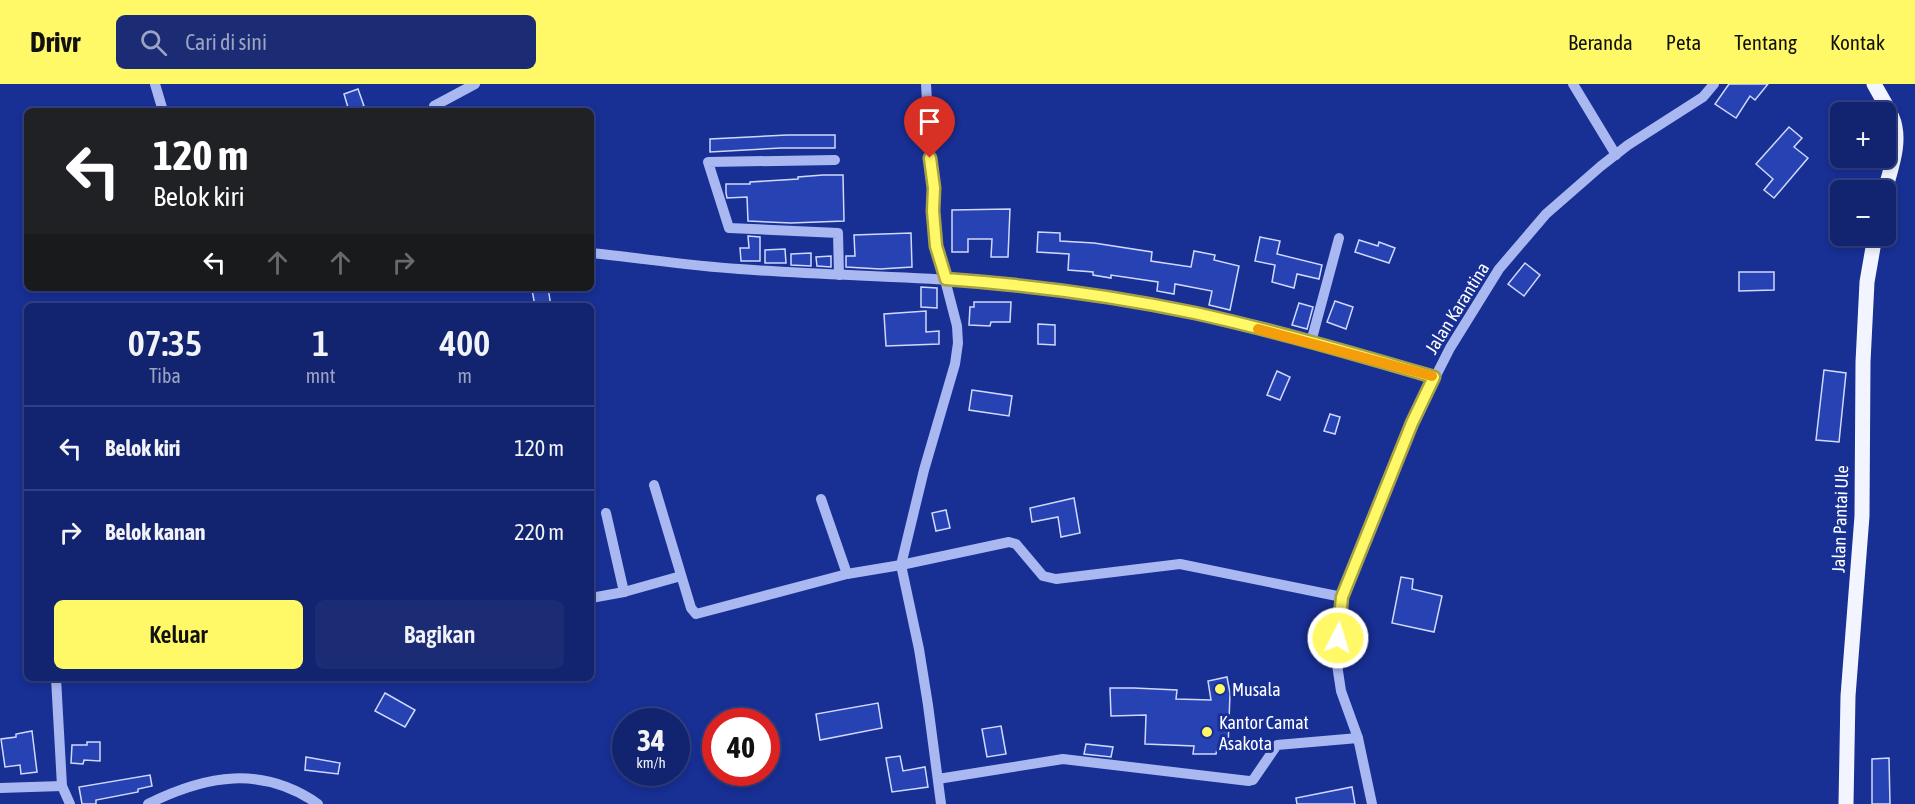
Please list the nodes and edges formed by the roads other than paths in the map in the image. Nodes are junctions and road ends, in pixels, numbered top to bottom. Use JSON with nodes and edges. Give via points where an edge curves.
{"nodes":[{"id":1,"x":155,"y":84,"type":"edge"},
{"id":2,"x":475,"y":84,"type":"edge"},
{"id":3,"x":926,"y":84,"type":"edge"},
{"id":4,"x":1573,"y":84,"type":"edge"},
{"id":5,"x":1714,"y":84,"type":"edge"},
{"id":6,"x":1874,"y":84,"type":"edge"},
{"id":7,"x":434,"y":106,"type":"dead end"},
{"id":8,"x":162,"y":108,"type":"edge"},
{"id":9,"x":1616,"y":154,"type":"junction"},
{"id":10,"x":835,"y":160,"type":"dead end"},
{"id":11,"x":1888,"y":180,"type":"edge"},
{"id":12,"x":1339,"y":237,"type":"dead end"},
{"id":13,"x":1873,"y":246,"type":"edge"},
{"id":14,"x":594,"y":253,"type":"edge"},
{"id":15,"x":838,"y":275,"type":"junction"},
{"id":16,"x":946,"y":279,"type":"junction"},
{"id":17,"x":1311,"y":342,"type":"junction"},
{"id":18,"x":1434,"y":377,"type":"junction"},
{"id":19,"x":654,"y":485,"type":"dead end"},
{"id":20,"x":820,"y":500,"type":"dead end"},
{"id":21,"x":606,"y":513,"type":"dead end"},
{"id":22,"x":901,"y":565,"type":"junction"},
{"id":23,"x":847,"y":574,"type":"junction"},
{"id":24,"x":681,"y":576,"type":"junction"},
{"id":25,"x":624,"y":592,"type":"junction"},
{"id":26,"x":594,"y":597,"type":"edge"},
{"id":27,"x":1342,"y":597,"type":"junction"},
{"id":28,"x":56,"y":681,"type":"edge"},
{"id":29,"x":1358,"y":738,"type":"junction"},
{"id":30,"x":938,"y":779,"type":"junction"},
{"id":31,"x":62,"y":786,"type":"junction"},
{"id":32,"x":0,"y":788,"type":"edge"},
{"id":33,"x":70,"y":804,"type":"edge"},
{"id":34,"x":148,"y":804,"type":"edge"},
{"id":35,"x":318,"y":804,"type":"edge"},
{"id":36,"x":941,"y":804,"type":"edge"},
{"id":37,"x":1372,"y":804,"type":"edge"},
{"id":38,"x":1846,"y":804,"type":"edge"}],
"edges":[{"from":1,"to":8,"type":"street"},
{"from":2,"to":7,"type":"street"},
{"from":3,"to":16,"type":"street","via":[[936,246]]},
{"from":4,"to":9,"type":"street"},
{"from":5,"to":9,"type":"street","name":"Jalan Karantina","via":[[1703,97]]},
{"from":6,"to":11,"type":"main road","via":[[1893,119],[1895,152]]},
{"from":9,"to":18,"type":"street","name":"Jalan Karantina","via":[[1546,214],[1499,269]]},
{"from":10,"to":15,"type":"street","via":[[708,162],[729,228],[838,233]]},
{"from":12,"to":17,"type":"street"},
{"from":13,"to":38,"type":"main road","name":"Jalan Pantai Ule","via":[[1867,282],[1863,362],[1862,516],[1848,696]]},
{"from":14,"to":15,"type":"street"},
{"from":15,"to":16,"type":"street"},
{"from":16,"to":17,"type":"street","via":[[1129,300]]},
{"from":16,"to":22,"type":"street","via":[[957,326],[955,364]]},
{"from":17,"to":18,"type":"street"},
{"from":18,"to":27,"type":"street","name":"Jalan Karantina"},
{"from":19,"to":24,"type":"street"},
{"from":20,"to":23,"type":"street"},
{"from":21,"to":25,"type":"street"},
{"from":22,"to":23,"type":"street"},
{"from":22,"to":27,"type":"street","via":[[1013,542],[1043,576],[1056,579],[1180,564]]},
{"from":22,"to":30,"type":"street","via":[[921,660]]},
{"from":23,"to":24,"type":"street","via":[[696,614]]},
{"from":24,"to":25,"type":"street"},
{"from":25,"to":26,"type":"street"},
{"from":27,"to":29,"type":"street","name":"Jalan Karantina","via":[[1336,658],[1341,691]]},
{"from":28,"to":31,"type":"street"},
{"from":29,"to":30,"type":"street","via":[[1277,745],[1249,781],[1064,759]]},
{"from":29,"to":37,"type":"street","name":"Jalan Karantina"},
{"from":30,"to":36,"type":"street"},
{"from":31,"to":32,"type":"street"},
{"from":31,"to":33,"type":"street"},
{"from":34,"to":35,"type":"street","via":[[228,777],[283,785]]}]}
